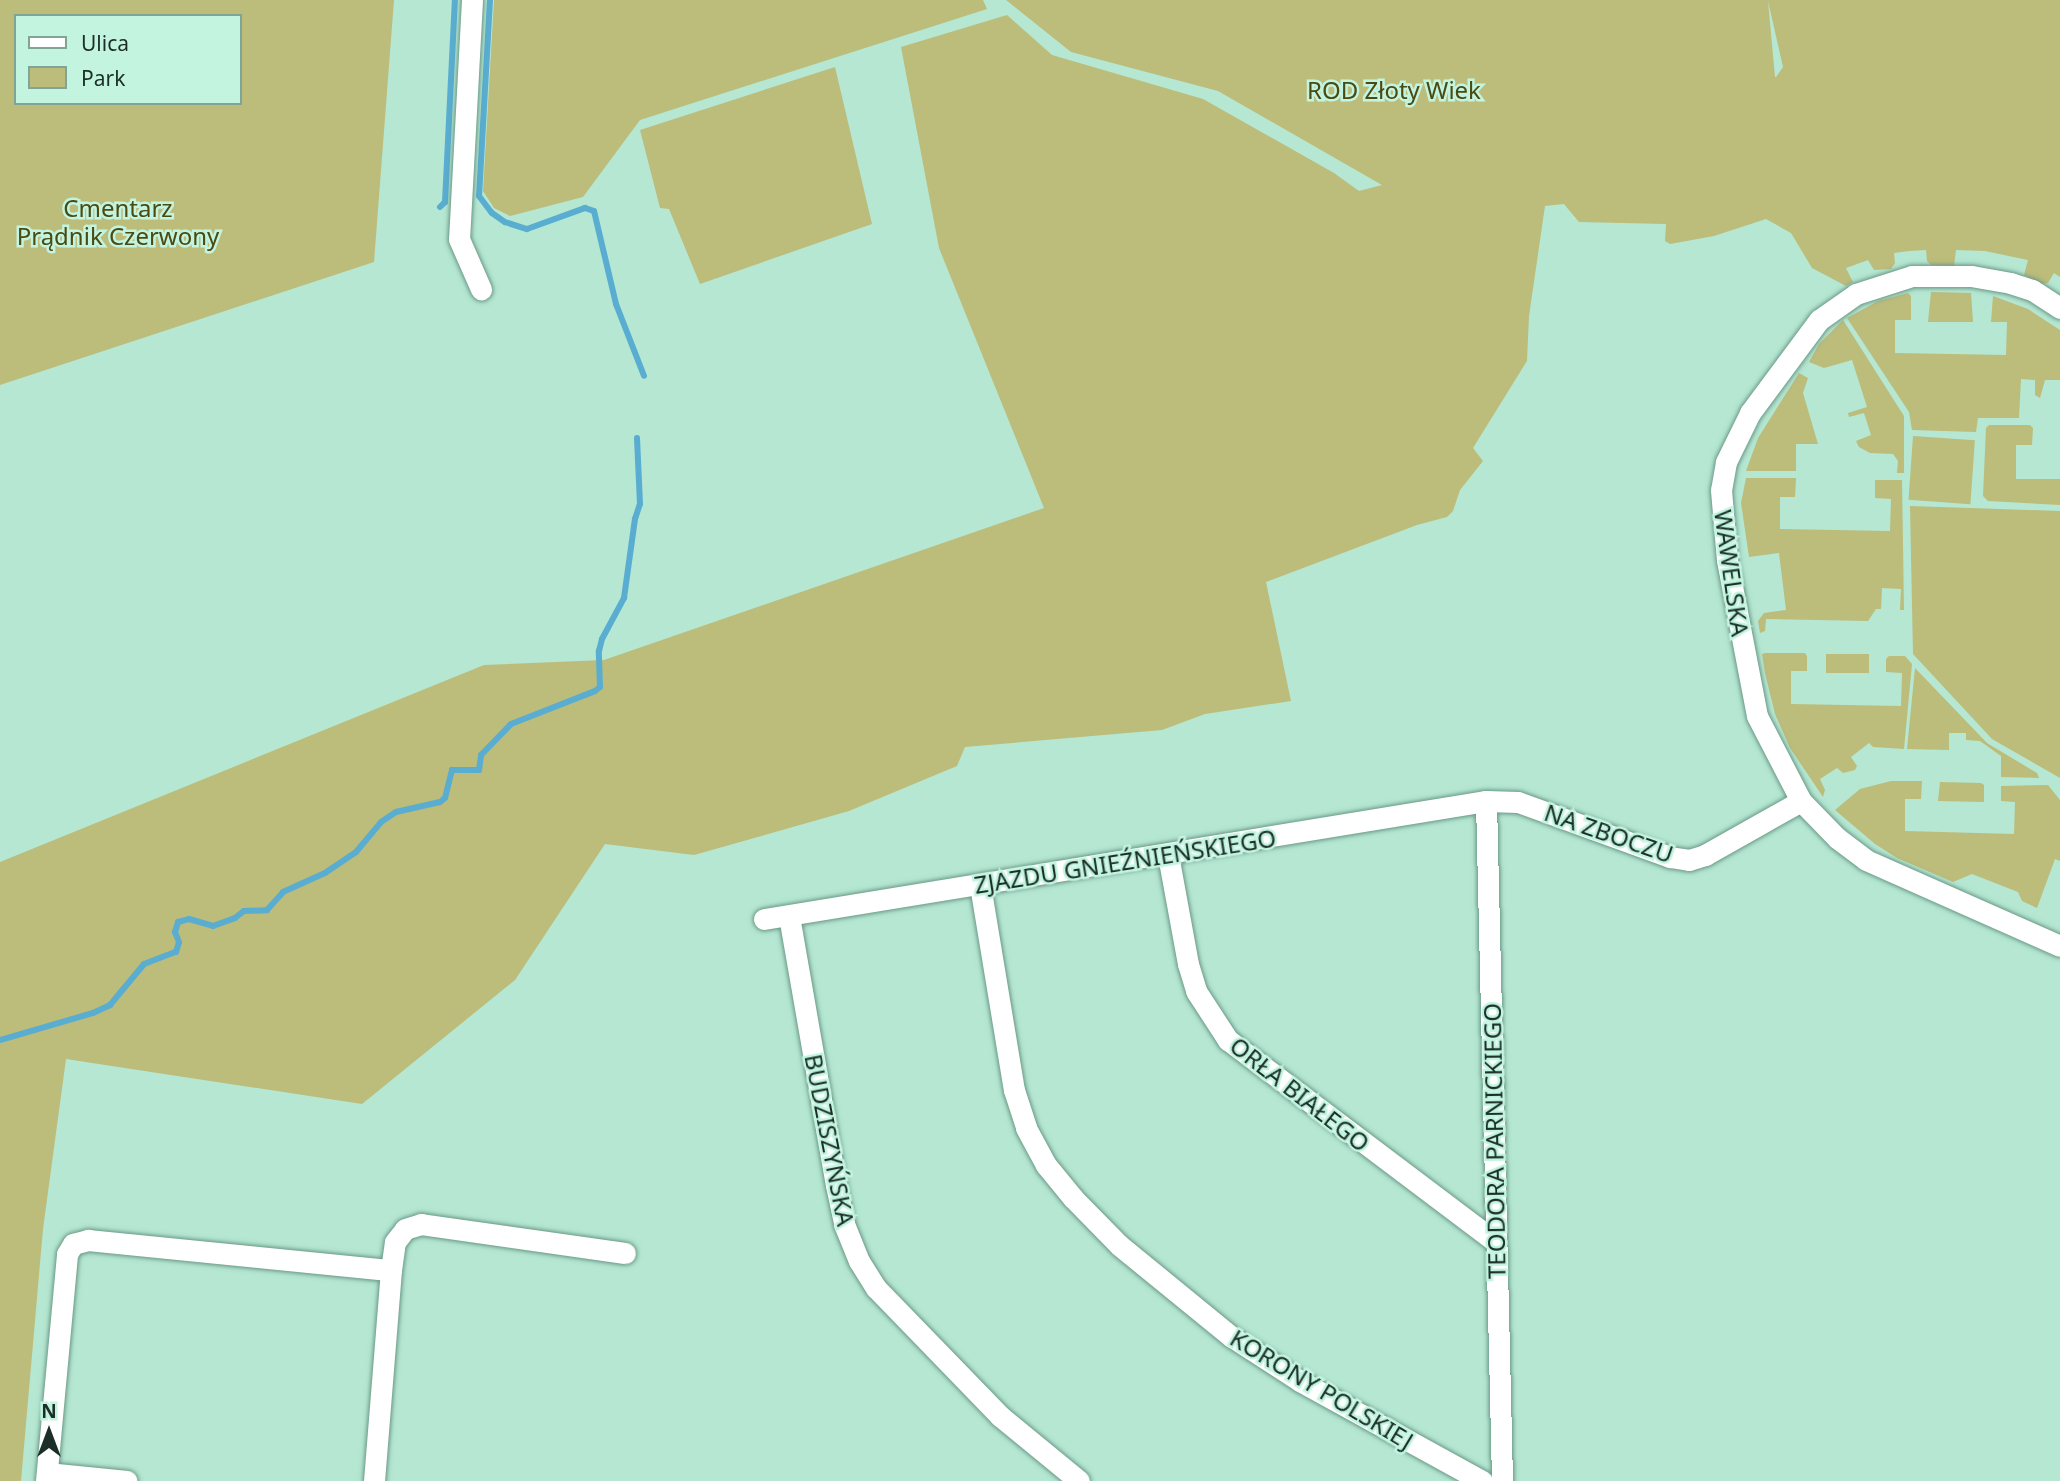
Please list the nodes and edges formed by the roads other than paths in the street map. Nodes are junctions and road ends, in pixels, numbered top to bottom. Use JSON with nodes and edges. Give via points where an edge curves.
{"nodes":[{"id":1,"x":472,"y":0,"type":"edge"},
{"id":2,"x":481,"y":289,"type":"dead end"},
{"id":3,"x":2060,"y":308,"type":"edge"},
{"id":4,"x":1486,"y":801,"type":"junction"},
{"id":5,"x":1801,"y":801,"type":"junction"},
{"id":6,"x":1168,"y":855,"type":"junction"},
{"id":7,"x":980,"y":886,"type":"junction"},
{"id":8,"x":789,"y":916,"type":"junction"},
{"id":9,"x":764,"y":919,"type":"dead end"},
{"id":10,"x":2060,"y":946,"type":"edge"},
{"id":11,"x":1496,"y":1242,"type":"junction"},
{"id":12,"x":625,"y":1253,"type":"dead end"},
{"id":13,"x":391,"y":1270,"type":"junction"},
{"id":14,"x":47,"y":1477,"type":"edge"},
{"id":15,"x":127,"y":1481,"type":"edge"},
{"id":16,"x":374,"y":1481,"type":"edge"},
{"id":17,"x":1079,"y":1481,"type":"edge"},
{"id":18,"x":1482,"y":1481,"type":"edge"},
{"id":19,"x":1502,"y":1481,"type":"edge"}],
"edges":[{"from":1,"to":2,"type":"street","via":[[459,239]]},
{"from":3,"to":5,"type":"street","name":"WAWELSKA","via":[[2032,290],[1989,278],[1912,276],[1856,294],[1819,320],[1750,413],[1726,462],[1721,516],[1757,716]]},
{"from":4,"to":5,"type":"street","name":"NA ZBOCZU","via":[[1518,802],[1689,860]]},
{"from":4,"to":6,"type":"street","name":"ZJAZDU GNIEŹNIEŃSKIEGO"},
{"from":4,"to":11,"type":"street","name":"TEODORA PARNICKIEGO"},
{"from":5,"to":10,"type":"street","name":"WAWELSKA","via":[[1866,860]]},
{"from":6,"to":7,"type":"street","name":"ZJAZDU GNIEŹNIEŃSKIEGO"},
{"from":6,"to":11,"type":"street","name":"ORŁA BIAŁEGO","via":[[1193,982],[1228,1040]]},
{"from":7,"to":8,"type":"street","name":"ZJAZDU GNIEŹNIEŃSKIEGO"},
{"from":7,"to":18,"type":"street","name":"KORONY POLSKIEJ","via":[[1014,1090],[1028,1132],[1066,1190],[1119,1245],[1232,1337],[1300,1381]]},
{"from":8,"to":9,"type":"street","name":"ZJAZDU GNIEŹNIEŃSKIEGO"},
{"from":8,"to":17,"type":"street","name":"BUDZISZYŃSKA","via":[[844,1224],[859,1261],[876,1288],[1000,1416]]},
{"from":11,"to":19,"type":"street","name":"TEODORA PARNICKIEGO"},
{"from":12,"to":13,"type":"street","via":[[421,1224],[405,1229],[395,1242]]},
{"from":13,"to":14,"type":"street","via":[[88,1240],[73,1244],[67,1254]]},
{"from":13,"to":16,"type":"street"},
{"from":14,"to":15,"type":"street"}]}
